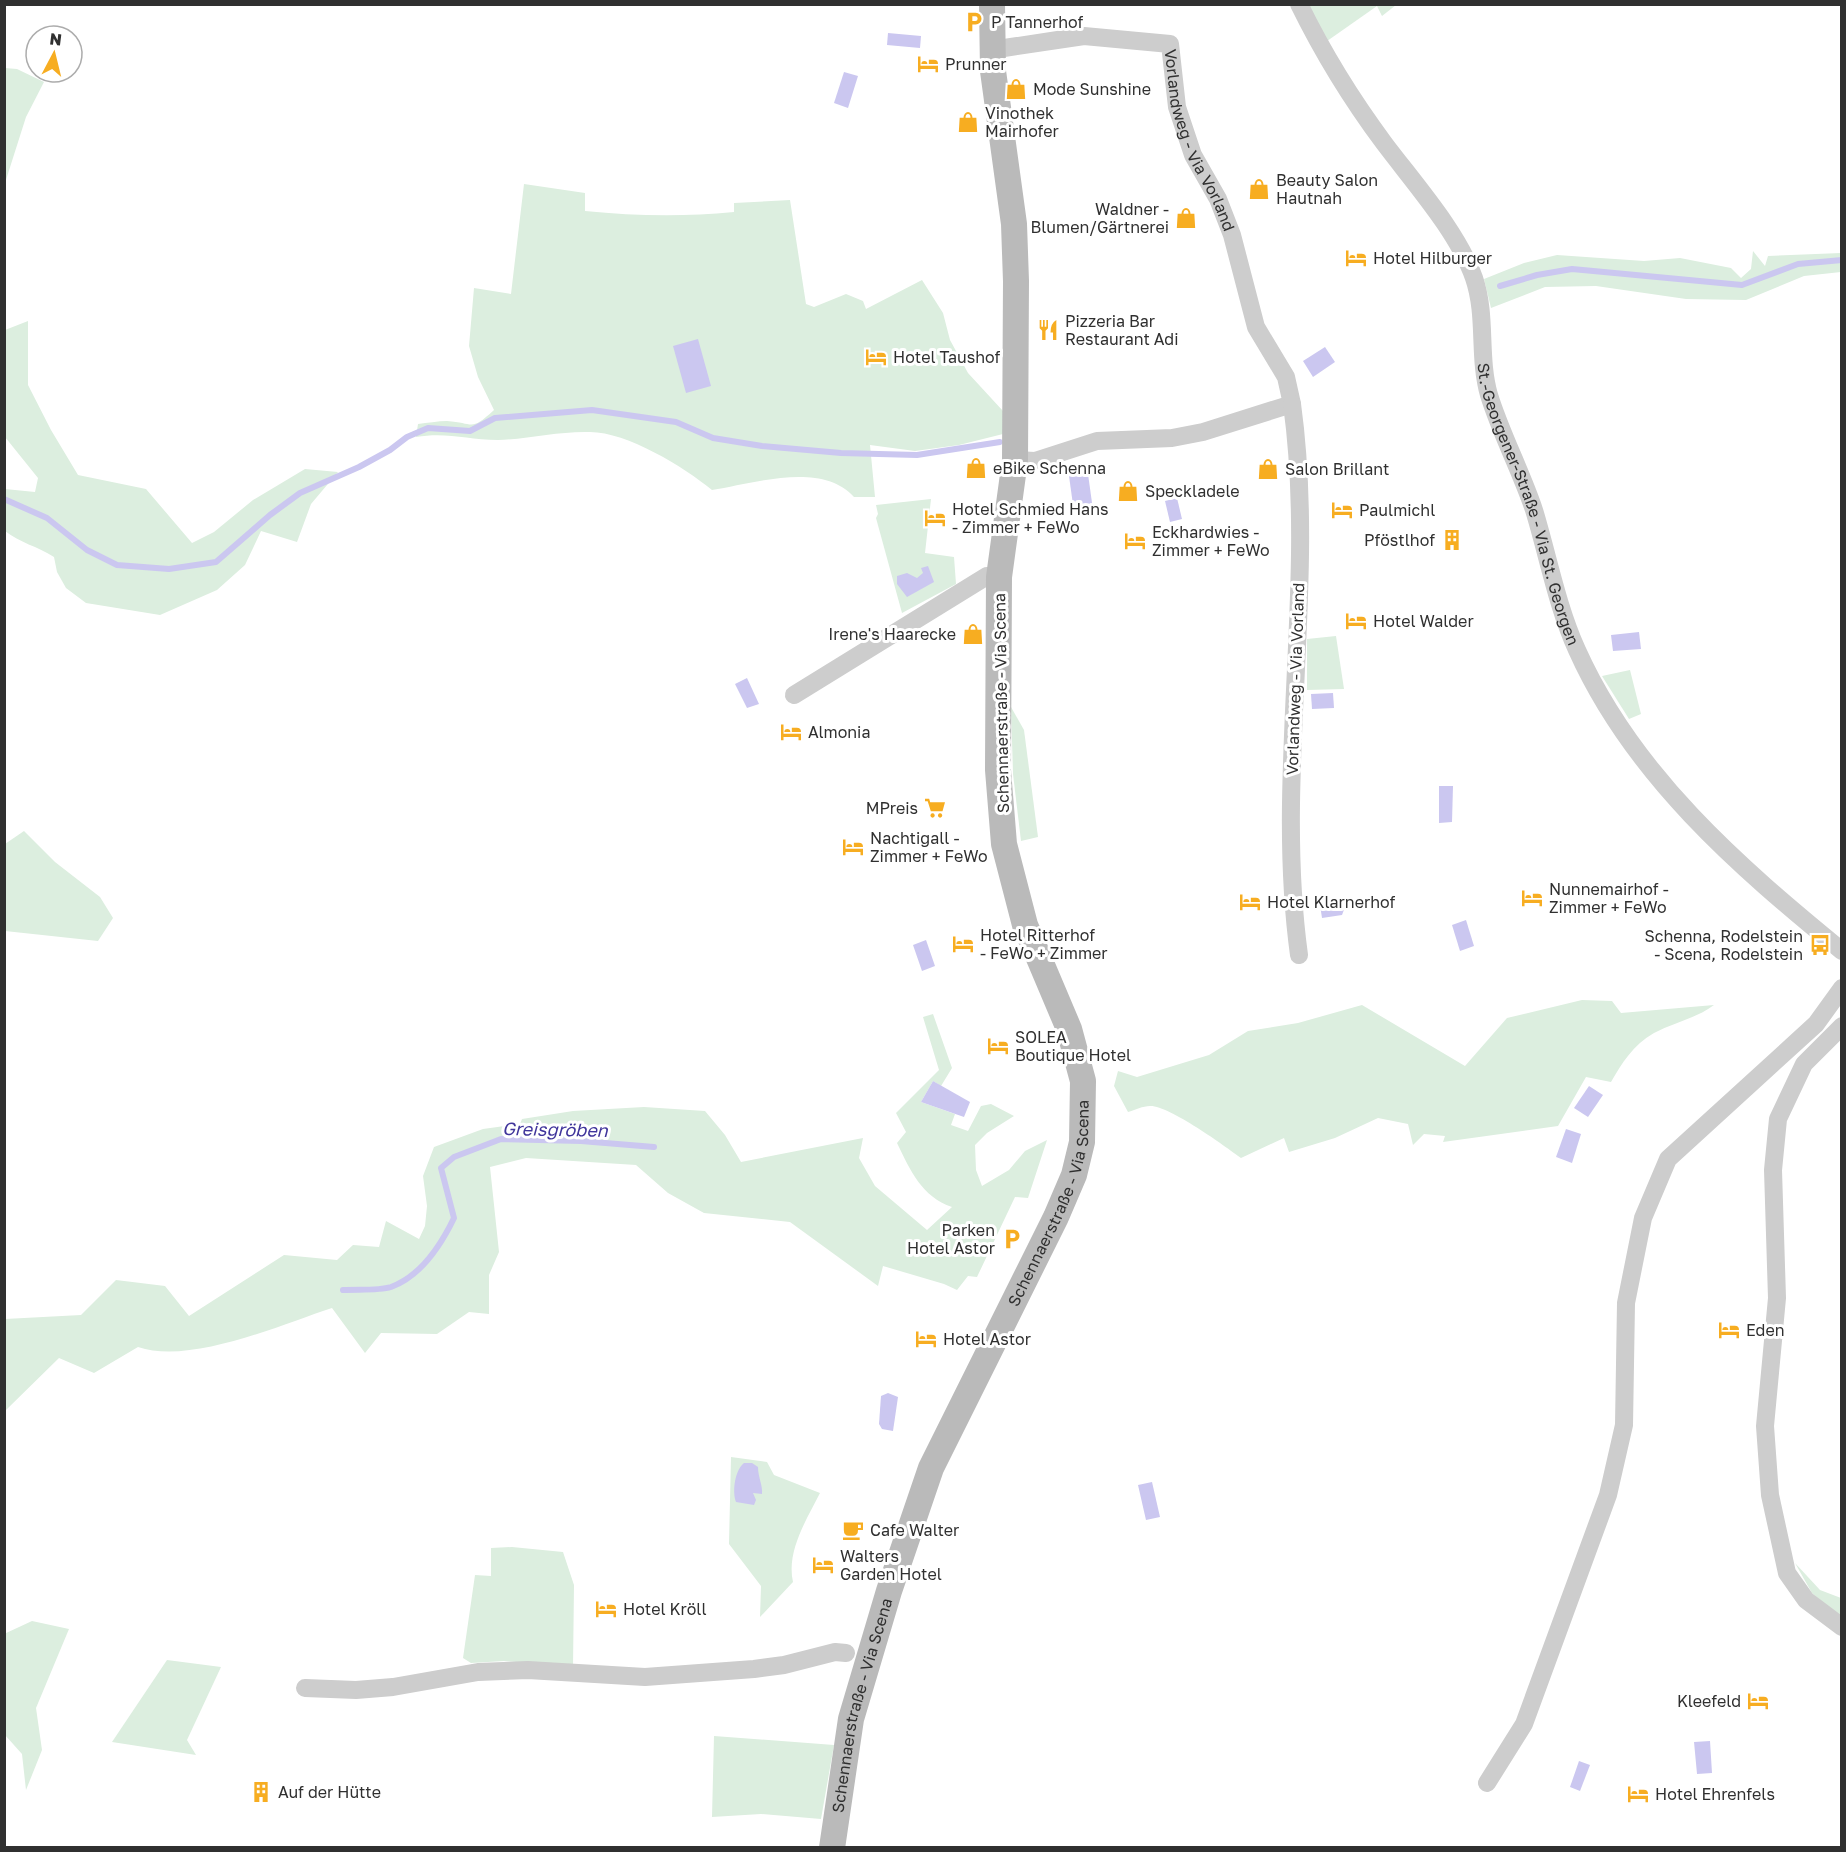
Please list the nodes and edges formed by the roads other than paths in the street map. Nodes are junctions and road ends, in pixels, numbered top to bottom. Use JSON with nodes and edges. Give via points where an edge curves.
{"nodes":[{"id":1,"x":992,"y":4,"type":"edge"},
{"id":2,"x":1299,"y":4,"type":"edge"},
{"id":3,"x":992,"y":50,"type":"junction"},
{"id":4,"x":1292,"y":404,"type":"junction"},
{"id":5,"x":1015,"y":460,"type":"junction"},
{"id":6,"x":999,"y":577,"type":"junction"},
{"id":7,"x":794,"y":695,"type":"dead end"},
{"id":8,"x":1842,"y":951,"type":"edge"},
{"id":9,"x":1299,"y":955,"type":"dead end"},
{"id":10,"x":1842,"y":988,"type":"edge"},
{"id":11,"x":1842,"y":1026,"type":"edge"},
{"id":12,"x":1842,"y":1627,"type":"edge"},
{"id":13,"x":846,"y":1653,"type":"dead end"},
{"id":14,"x":305,"y":1688,"type":"dead end"},
{"id":15,"x":1487,"y":1783,"type":"dead end"},
{"id":16,"x":832,"y":1848,"type":"edge"}],
"edges":[{"from":1,"to":3,"type":"street","name":"Schennaerstraße - Via Scena"},
{"from":2,"to":8,"type":"street","name":"St.-Georgener-Straße - Via St. Georgen","via":[[1347,90],[1456,240],[1474,279],[1488,392],[1533,508],[1564,614],[1590,677],[1625,735],[1701,827]]},
{"from":3,"to":4,"type":"street","name":"Vorlandweg - Via Vorland","via":[[1084,36],[1170,44],[1180,117],[1193,155],[1218,199],[1232,235],[1256,327],[1286,377]]},
{"from":3,"to":5,"type":"street","name":"Schennaerstraße - Via Scena","via":[[1014,231]]},
{"from":4,"to":5,"type":"street","via":[[1203,432],[1172,438],[1097,441],[1035,461]]},
{"from":4,"to":9,"type":"street","name":"Vorlandweg - Via Vorland","via":[[1298,473],[1292,906]]},
{"from":5,"to":6,"type":"street","name":"Schennaerstraße - Via Scena"},
{"from":6,"to":7,"type":"street","name":"Schennaerstraße - Via Scena","via":[[987,576]]},
{"from":6,"to":16,"type":"street","name":"Schennaerstraße - Via Scena","via":[[998,770],[1004,843],[1024,925],[1079,1059],[1084,1087],[1082,1142],[1074,1175],[1056,1217],[931,1468],[851,1719]]},
{"from":10,"to":15,"type":"street","via":[[1816,1024],[1668,1159],[1643,1218],[1626,1303],[1624,1425],[1608,1495],[1524,1724]]},
{"from":11,"to":12,"type":"street","via":[[1804,1064],[1778,1119],[1773,1161],[1777,1298],[1765,1426],[1770,1495],[1787,1573],[1806,1600]]},
{"from":13,"to":14,"type":"street","name":"Schennaerstraße - Via Scena","via":[[754,1669],[645,1677],[508,1670],[393,1687]]}]}
